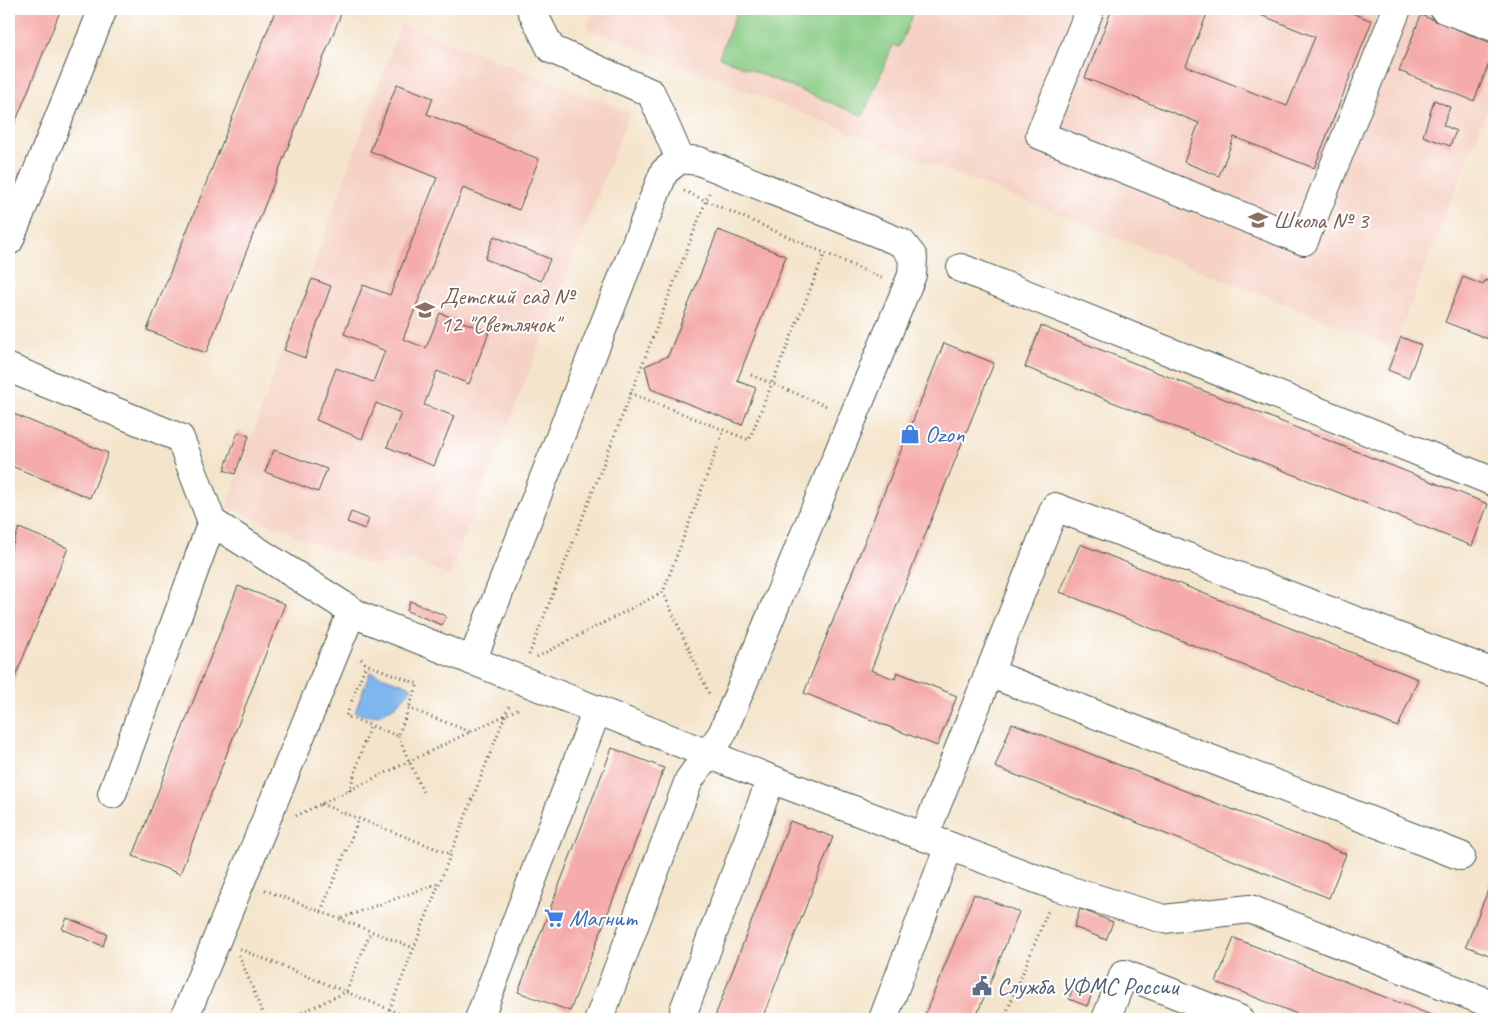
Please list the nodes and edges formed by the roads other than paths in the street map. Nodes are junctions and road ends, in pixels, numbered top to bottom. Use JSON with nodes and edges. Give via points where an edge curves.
{"nodes":[{"id":1,"x":103,"y":9,"type":"edge"},
{"id":2,"x":531,"y":9,"type":"edge"},
{"id":3,"x":1090,"y":9,"type":"edge"},
{"id":4,"x":1397,"y":9,"type":"edge"},
{"id":5,"x":1444,"y":9,"type":"edge"},
{"id":6,"x":1494,"y":27,"type":"edge"},
{"id":7,"x":680,"y":159,"type":"junction"},
{"id":8,"x":9,"y":241,"type":"edge"},
{"id":9,"x":962,"y":268,"type":"dead end"},
{"id":10,"x":9,"y":368,"type":"edge"},
{"id":11,"x":1494,"y":482,"type":"edge"},
{"id":12,"x":212,"y":522,"type":"junction"},
{"id":13,"x":352,"y":611,"type":"junction"},
{"id":14,"x":472,"y":661,"type":"junction"},
{"id":15,"x":989,"y":673,"type":"junction"},
{"id":16,"x":1494,"y":673,"type":"edge"},
{"id":17,"x":597,"y":710,"type":"junction"},
{"id":18,"x":707,"y":753,"type":"junction"},
{"id":19,"x":772,"y":779,"type":"junction"},
{"id":20,"x":112,"y":794,"type":"dead end"},
{"id":21,"x":924,"y":837,"type":"junction"},
{"id":22,"x":949,"y":846,"type":"junction"},
{"id":23,"x":1461,"y":856,"type":"dead end"},
{"id":24,"x":1494,"y":1005,"type":"edge"},
{"id":25,"x":684,"y":1010,"type":"dead end"},
{"id":26,"x":184,"y":1019,"type":"edge"},
{"id":27,"x":478,"y":1019,"type":"edge"},
{"id":28,"x":599,"y":1019,"type":"edge"},
{"id":29,"x":883,"y":1019,"type":"edge"},
{"id":30,"x":1106,"y":1019,"type":"edge"},
{"id":31,"x":1239,"y":1019,"type":"edge"}],
"edges":[{"from":1,"to":8,"type":"lane"},
{"from":2,"to":7,"type":"lane","via":[[551,49],[651,93]]},
{"from":3,"to":4,"type":"lane","via":[[1040,135],[1304,241]]},
{"from":5,"to":6,"type":"lane"},
{"from":7,"to":14,"type":"lane","via":[[664,172],[660,181]]},
{"from":7,"to":18,"type":"lane","via":[[699,161],[902,243],[913,257],[912,276],[727,722]]},
{"from":9,"to":11,"type":"lane"},
{"from":10,"to":12,"type":"lane","via":[[180,438]]},
{"from":12,"to":13,"type":"lane"},
{"from":12,"to":20,"type":"lane"},
{"from":13,"to":14,"type":"lane"},
{"from":13,"to":26,"type":"lane"},
{"from":14,"to":17,"type":"lane","via":[[522,672],[552,693]]},
{"from":15,"to":16,"type":"lane","via":[[1054,507]]},
{"from":15,"to":21,"type":"lane"},
{"from":15,"to":23,"type":"lane"},
{"from":17,"to":18,"type":"lane"},
{"from":17,"to":27,"type":"lane"},
{"from":18,"to":19,"type":"lane"},
{"from":18,"to":28,"type":"lane","via":[[689,780]]},
{"from":19,"to":21,"type":"lane"},
{"from":19,"to":25,"type":"lane"},
{"from":21,"to":22,"type":"lane"},
{"from":22,"to":24,"type":"lane","via":[[1058,887],[1164,920],[1250,909]]},
{"from":22,"to":29,"type":"lane"},
{"from":30,"to":31,"type":"lane","via":[[1124,974]]}]}
